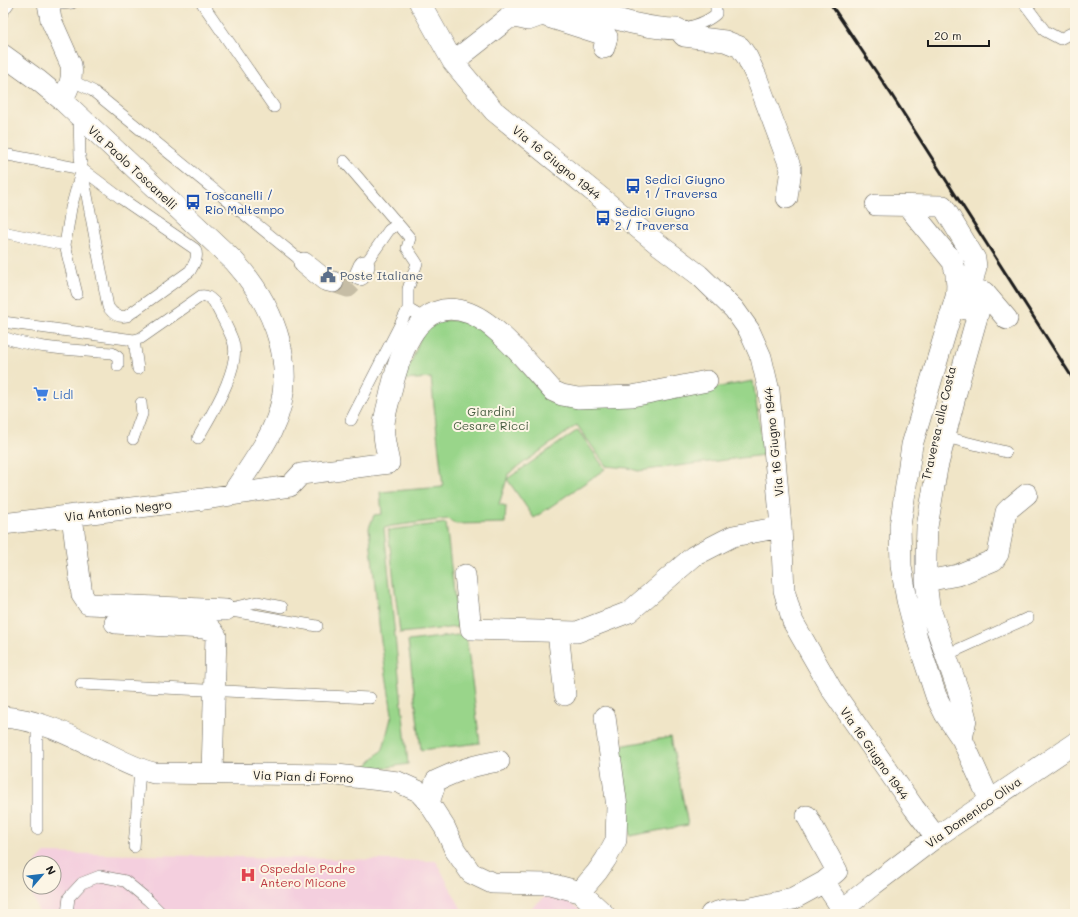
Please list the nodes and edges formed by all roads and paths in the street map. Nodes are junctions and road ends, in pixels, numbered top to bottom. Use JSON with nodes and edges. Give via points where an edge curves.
{"nodes":[{"id":1,"x":9,"y":3,"type":"edge"},
{"id":2,"x":72,"y":3,"type":"edge"},
{"id":3,"x":202,"y":3,"type":"edge"},
{"id":4,"x":420,"y":3,"type":"edge"},
{"id":5,"x":534,"y":3,"type":"edge"},
{"id":6,"x":548,"y":3,"type":"edge"},
{"id":7,"x":715,"y":3,"type":"edge"},
{"id":8,"x":1024,"y":3,"type":"edge"},
{"id":9,"x":48,"y":4,"type":"edge"},
{"id":10,"x":3,"y":12,"type":"edge"},
{"id":11,"x":510,"y":16,"type":"junction"},
{"id":12,"x":678,"y":29,"type":"junction"},
{"id":13,"x":1075,"y":31,"type":"edge"},
{"id":14,"x":604,"y":48,"type":"dead end"},
{"id":15,"x":3,"y":55,"type":"edge"},
{"id":16,"x":453,"y":62,"type":"junction"},
{"id":17,"x":72,"y":80,"type":"junction"},
{"id":18,"x":62,"y":100,"type":"junction"},
{"id":19,"x":274,"y":107,"type":"dead end"},
{"id":20,"x":79,"y":116,"type":"junction"},
{"id":21,"x":3,"y":154,"type":"edge"},
{"id":22,"x":344,"y":161,"type":"dead end"},
{"id":23,"x":82,"y":169,"type":"junction"},
{"id":24,"x":787,"y":198,"type":"dead end"},
{"id":25,"x":876,"y":205,"type":"dead end"},
{"id":26,"x":910,"y":209,"type":"dead end"},
{"id":27,"x":398,"y":224,"type":"junction"},
{"id":28,"x":3,"y":232,"type":"edge"},
{"id":29,"x":65,"y":245,"type":"junction"},
{"id":30,"x":304,"y":263,"type":"joint"},
{"id":31,"x":362,"y":271,"type":"tunnel mouth"},
{"id":32,"x":333,"y":282,"type":"tunnel mouth"},
{"id":33,"x":77,"y":294,"type":"dead end"},
{"id":34,"x":416,"y":314,"type":"junction"},
{"id":35,"x":1007,"y":319,"type":"dead end"},
{"id":36,"x":3,"y":322,"type":"edge"},
{"id":37,"x":3,"y":337,"type":"edge"},
{"id":38,"x":134,"y":340,"type":"junction"},
{"id":39,"x":118,"y":366,"type":"dead end"},
{"id":40,"x":138,"y":369,"type":"dead end"},
{"id":41,"x":707,"y":381,"type":"dead end"},
{"id":42,"x":141,"y":403,"type":"dead end"},
{"id":43,"x":350,"y":420,"type":"dead end"},
{"id":44,"x":945,"y":437,"type":"junction"},
{"id":45,"x":133,"y":438,"type":"dead end"},
{"id":46,"x":198,"y":438,"type":"dead end"},
{"id":47,"x":1006,"y":452,"type":"dead end"},
{"id":48,"x":232,"y":494,"type":"junction"},
{"id":49,"x":1026,"y":494,"type":"dead end"},
{"id":50,"x":72,"y":516,"type":"junction"},
{"id":51,"x":3,"y":524,"type":"edge"},
{"id":52,"x":781,"y":527,"type":"junction"},
{"id":53,"x":465,"y":575,"type":"dead end"},
{"id":54,"x":926,"y":581,"type":"junction"},
{"id":55,"x":282,"y":607,"type":"dead end"},
{"id":56,"x":226,"y":610,"type":"junction"},
{"id":57,"x":1028,"y":618,"type":"dead end"},
{"id":58,"x":115,"y":623,"type":"dead end"},
{"id":59,"x":317,"y":626,"type":"dead end"},
{"id":60,"x":558,"y":632,"type":"junction"},
{"id":61,"x":946,"y":655,"type":"junction"},
{"id":62,"x":81,"y":684,"type":"dead end"},
{"id":63,"x":214,"y":691,"type":"junction"},
{"id":64,"x":565,"y":695,"type":"dead end"},
{"id":65,"x":370,"y":698,"type":"dead end"},
{"id":66,"x":3,"y":717,"type":"edge"},
{"id":67,"x":605,"y":717,"type":"dead end"},
{"id":68,"x":37,"y":723,"type":"junction"},
{"id":69,"x":962,"y":739,"type":"junction"},
{"id":70,"x":1075,"y":743,"type":"edge"},
{"id":71,"x":498,"y":761,"type":"dead end"},
{"id":72,"x":140,"y":770,"type":"junction"},
{"id":73,"x":212,"y":773,"type":"junction"},
{"id":74,"x":990,"y":801,"type":"junction"},
{"id":75,"x":429,"y":803,"type":"junction"},
{"id":76,"x":807,"y":816,"type":"dead end"},
{"id":77,"x":37,"y":829,"type":"dead end"},
{"id":78,"x":936,"y":837,"type":"junction"},
{"id":79,"x":134,"y":847,"type":"dead end"},
{"id":80,"x":824,"y":882,"type":"junction"},
{"id":81,"x":580,"y":892,"type":"junction"},
{"id":82,"x":748,"y":912,"type":"edge"},
{"id":83,"x":840,"y":912,"type":"edge"},
{"id":84,"x":68,"y":914,"type":"edge"},
{"id":85,"x":162,"y":914,"type":"edge"},
{"id":86,"x":604,"y":914,"type":"edge"},
{"id":87,"x":711,"y":914,"type":"edge"}],
"edges":[{"from":1,"to":10,"type":"lane"},
{"from":2,"to":9,"type":"lane"},
{"from":3,"to":19,"type":"lane"},
{"from":4,"to":16,"type":"street","name":"Via 16 Giugno 1944"},
{"from":5,"to":11,"type":"street"},
{"from":6,"to":12,"type":"street","via":[[655,28]]},
{"from":7,"to":12,"type":"lane","via":[[716,14],[712,18],[692,27]]},
{"from":8,"to":13,"type":"lane","via":[[1046,31],[1060,39]]},
{"from":9,"to":17,"type":"street","via":[[52,25],[71,65]]},
{"from":11,"to":14,"type":"street","via":[[528,20],[542,15],[605,35],[607,37]]},
{"from":11,"to":16,"type":"street"},
{"from":12,"to":24,"type":"street","via":[[684,36],[725,41],[740,47],[756,76],[791,169]]},
{"from":15,"to":18,"type":"street","name":"Via Paolo Toscanelli"},
{"from":16,"to":52,"type":"street","name":"Via 16 Giugno 1944","via":[[494,111],[699,275],[734,309],[749,330],[761,358],[769,391]]},
{"from":17,"to":18,"type":"street"},
{"from":17,"to":30,"type":"lane","via":[[98,94]]},
{"from":18,"to":20,"type":"street","name":"Via Paolo Toscanelli"},
{"from":20,"to":23,"type":"lane"},
{"from":20,"to":48,"type":"street","name":"Via Paolo Toscanelli","via":[[234,261],[250,278],[270,315],[278,335],[285,369],[281,401],[271,432]]},
{"from":21,"to":23,"type":"lane"},
{"from":22,"to":27,"type":"lane"},
{"from":23,"to":23,"type":"lane","via":[[108,307],[112,313],[120,317],[127,316],[190,271],[197,253]]},
{"from":23,"to":29,"type":"lane","via":[[71,208]]},
{"from":25,"to":54,"type":"street","name":"Traversa alla Costa","via":[[943,206],[975,259],[976,267],[928,457],[917,525],[919,566],[921,576]]},
{"from":26,"to":69,"type":"street","via":[[953,262],[958,283],[912,446],[900,526],[901,566],[917,638],[936,696]]},
{"from":27,"to":31,"type":"lane","via":[[389,230]]},
{"from":27,"to":34,"type":"lane","via":[[410,238],[407,248],[417,263],[408,289]]},
{"from":28,"to":29,"type":"lane"},
{"from":29,"to":33,"type":"lane"},
{"from":30,"to":32,"type":"street","via":[[325,280]]},
{"from":34,"to":41,"type":"street","via":[[447,309],[463,311],[482,319],[501,335],[553,391],[562,395],[578,398],[632,396]]},
{"from":34,"to":43,"type":"lane"},
{"from":34,"to":48,"type":"street","via":[[411,336],[400,358],[384,425],[389,463],[301,474],[290,486]]},
{"from":35,"to":44,"type":"street","via":[[984,292]]},
{"from":36,"to":38,"type":"lane"},
{"from":37,"to":39,"type":"lane","via":[[48,347],[112,353],[118,357]]},
{"from":38,"to":40,"type":"lane"},
{"from":38,"to":46,"type":"lane","via":[[141,338],[201,296],[207,296],[214,302],[233,342],[233,362],[218,403]]},
{"from":42,"to":45,"type":"lane","via":[[142,414]]},
{"from":44,"to":47,"type":"lane"},
{"from":44,"to":54,"type":"street","via":[[927,527]]},
{"from":48,"to":50,"type":"street","name":"Via Antonio Negro"},
{"from":49,"to":54,"type":"street","via":[[1006,512],[998,554],[994,560],[958,575]]},
{"from":50,"to":51,"type":"street","name":"Via Antonio Negro"},
{"from":50,"to":56,"type":"street","via":[[82,595],[88,604]]},
{"from":52,"to":60,"type":"street","via":[[732,536],[694,556],[630,612],[577,632]]},
{"from":52,"to":78,"type":"street","name":"Via 16 Giugno 1944","via":[[784,590],[793,622],[832,690]]},
{"from":53,"to":60,"type":"street","via":[[471,629]]},
{"from":54,"to":61,"type":"street","name":"Traversa alla Costa","via":[[929,606]]},
{"from":55,"to":56,"type":"lane","via":[[257,602]]},
{"from":56,"to":59,"type":"lane"},
{"from":57,"to":61,"type":"lane"},
{"from":58,"to":63,"type":"street","via":[[212,630],[216,636]]},
{"from":60,"to":64,"type":"street"},
{"from":61,"to":69,"type":"street","name":"Traversa alla Costa","via":[[966,719]]},
{"from":62,"to":63,"type":"lane"},
{"from":63,"to":65,"type":"lane"},
{"from":63,"to":73,"type":"street"},
{"from":66,"to":68,"type":"street","name":"Via Pian di Forno"},
{"from":67,"to":81,"type":"street","via":[[617,807],[616,840],[598,872]]},
{"from":68,"to":72,"type":"street","name":"Via Pian di Forno","via":[[72,736]]},
{"from":68,"to":77,"type":"lane"},
{"from":69,"to":74,"type":"street"},
{"from":70,"to":74,"type":"street","name":"Via Domenico Oliva"},
{"from":71,"to":75,"type":"street","via":[[456,771],[436,781]]},
{"from":72,"to":73,"type":"street","name":"Via Pian di Forno","via":[[154,773]]},
{"from":72,"to":79,"type":"lane"},
{"from":73,"to":75,"type":"street","name":"Via Pian di Forno","via":[[337,775],[398,782],[418,791]]},
{"from":74,"to":78,"type":"street","name":"Via Domenico Oliva"},
{"from":75,"to":81,"type":"street","name":"Via Pian di Forno","via":[[471,874],[492,883],[550,884]]},
{"from":76,"to":80,"type":"street","via":[[837,871]]},
{"from":78,"to":83,"type":"street","name":"Via Domenico Oliva"},
{"from":80,"to":82,"type":"street","via":[[793,899]]},
{"from":80,"to":83,"type":"street"},
{"from":81,"to":86,"type":"street","name":"Via Pian di Forno"},
{"from":82,"to":87,"type":"street","via":[[724,910]]},
{"from":84,"to":85,"type":"lane","via":[[70,897],[82,883],[100,876],[125,881]]}]}
